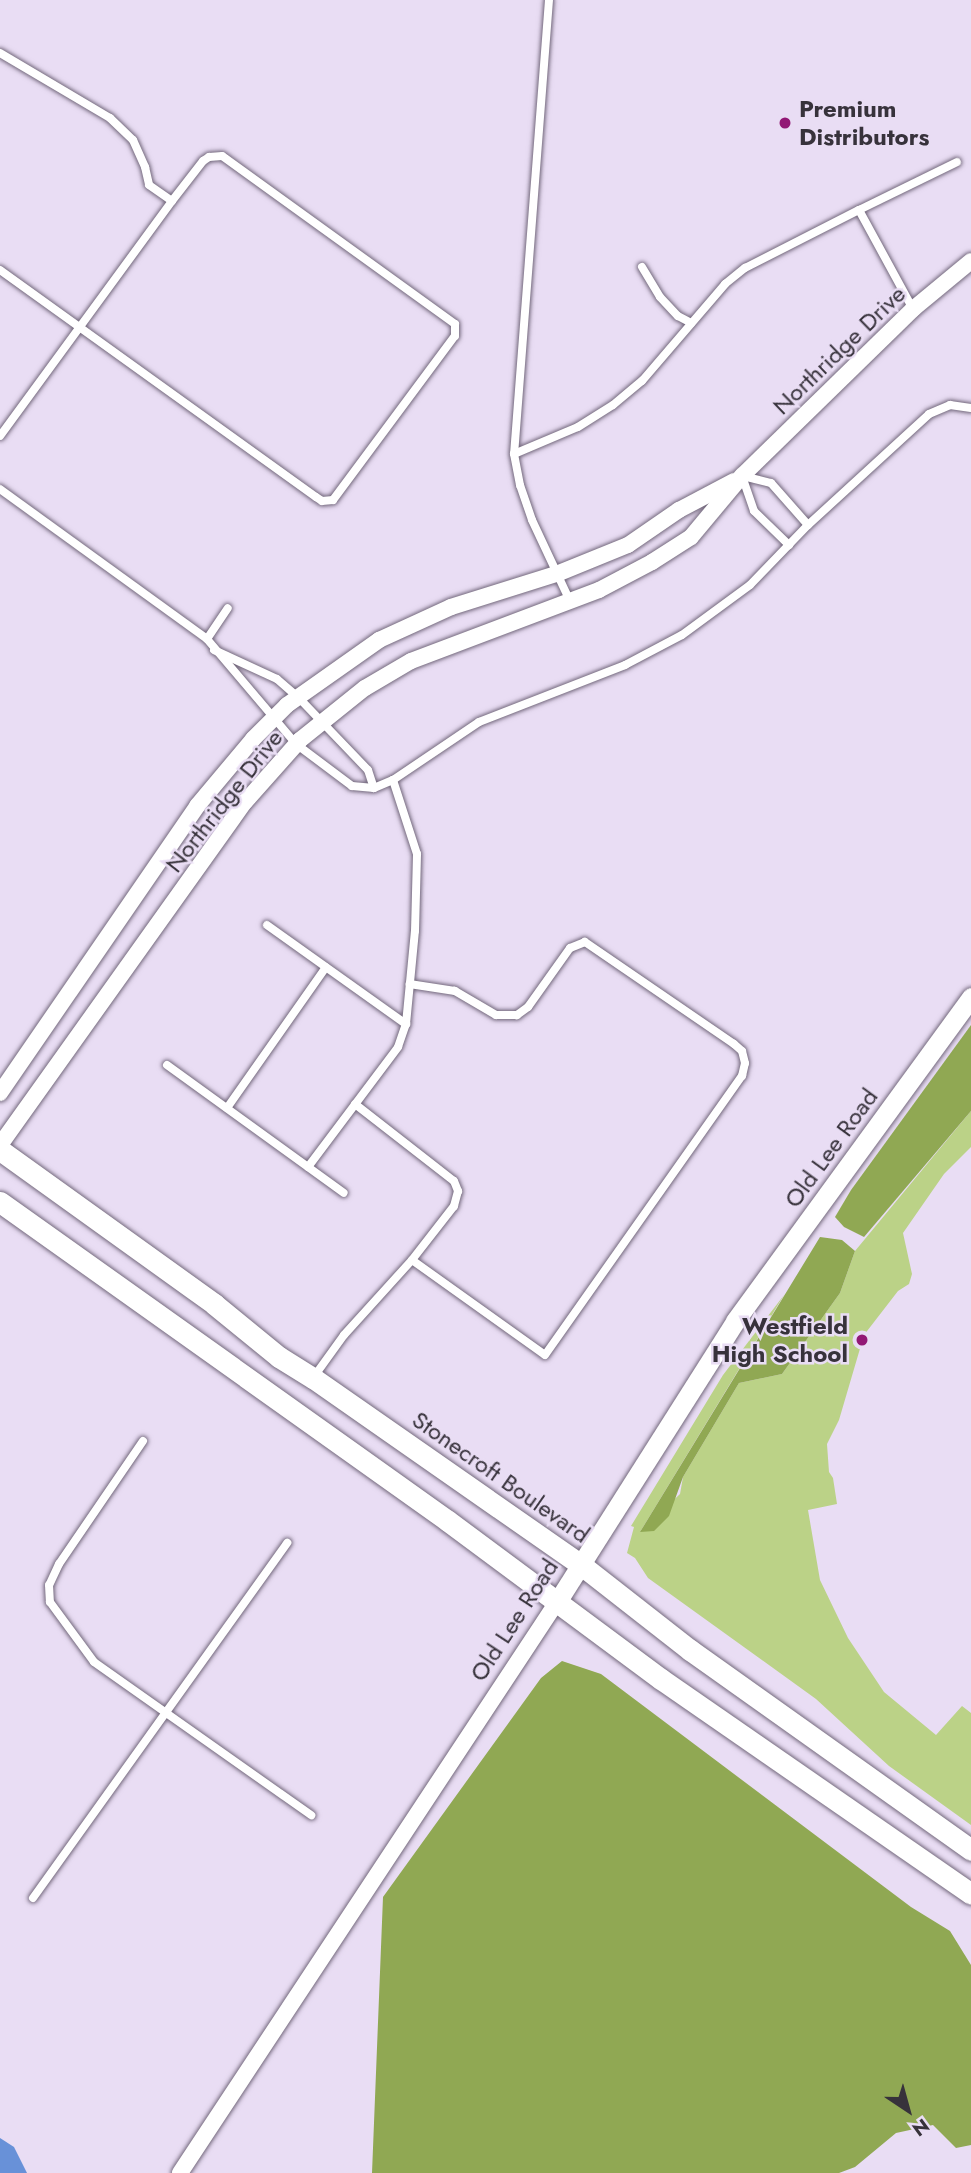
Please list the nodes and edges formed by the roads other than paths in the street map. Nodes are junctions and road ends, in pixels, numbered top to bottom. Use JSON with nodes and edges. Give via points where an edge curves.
{"nodes":[{"id":1,"x":549,"y":0,"type":"edge"},
{"id":2,"x":0,"y":53,"type":"edge"},
{"id":3,"x":957,"y":162,"type":"dead end"},
{"id":4,"x":172,"y":201,"type":"junction"},
{"id":5,"x":859,"y":210,"type":"junction"},
{"id":6,"x":971,"y":261,"type":"edge"},
{"id":7,"x":642,"y":267,"type":"dead end"},
{"id":8,"x":0,"y":270,"type":"edge"},
{"id":9,"x":914,"y":309,"type":"junction"},
{"id":10,"x":691,"y":323,"type":"junction"},
{"id":11,"x":80,"y":328,"type":"junction"},
{"id":12,"x":971,"y":408,"type":"edge"},
{"id":13,"x":0,"y":436,"type":"edge"},
{"id":14,"x":514,"y":454,"type":"junction"},
{"id":15,"x":742,"y":476,"type":"junction"},
{"id":16,"x":0,"y":489,"type":"edge"},
{"id":17,"x":808,"y":525,"type":"junction"},
{"id":18,"x":789,"y":545,"type":"junction"},
{"id":19,"x":559,"y":573,"type":"junction"},
{"id":20,"x":570,"y":601,"type":"junction"},
{"id":21,"x":228,"y":608,"type":"dead end"},
{"id":22,"x":206,"y":639,"type":"junction"},
{"id":23,"x":212,"y":649,"type":"junction"},
{"id":24,"x":298,"y":697,"type":"junction"},
{"id":25,"x":272,"y":720,"type":"junction"},
{"id":26,"x":324,"y":721,"type":"junction"},
{"id":27,"x":296,"y":744,"type":"junction"},
{"id":28,"x":393,"y":780,"type":"junction"},
{"id":29,"x":373,"y":789,"type":"junction"},
{"id":30,"x":267,"y":925,"type":"dead end"},
{"id":31,"x":326,"y":967,"type":"junction"},
{"id":32,"x":410,"y":984,"type":"junction"},
{"id":33,"x":971,"y":997,"type":"edge"},
{"id":34,"x":406,"y":1024,"type":"junction"},
{"id":35,"x":167,"y":1065,"type":"dead end"},
{"id":36,"x":0,"y":1093,"type":"edge"},
{"id":37,"x":355,"y":1104,"type":"junction"},
{"id":38,"x":227,"y":1108,"type":"junction"},
{"id":39,"x":0,"y":1148,"type":"edge"},
{"id":40,"x":308,"y":1167,"type":"junction"},
{"id":41,"x":344,"y":1193,"type":"dead end"},
{"id":42,"x":0,"y":1202,"type":"edge"},
{"id":43,"x":412,"y":1260,"type":"junction"},
{"id":44,"x":313,"y":1378,"type":"junction"},
{"id":45,"x":143,"y":1441,"type":"dead end"},
{"id":46,"x":287,"y":1543,"type":"dead end"},
{"id":47,"x":580,"y":1564,"type":"junction"},
{"id":48,"x":557,"y":1602,"type":"junction"},
{"id":49,"x":167,"y":1712,"type":"junction"},
{"id":50,"x":311,"y":1815,"type":"dead end"},
{"id":51,"x":971,"y":1850,"type":"edge"},
{"id":52,"x":971,"y":1894,"type":"edge"},
{"id":53,"x":33,"y":1898,"type":"dead end"},
{"id":54,"x":180,"y":2173,"type":"edge"}],
"edges":[{"from":1,"to":14,"type":"lane"},
{"from":2,"to":4,"type":"lane","via":[[110,118],[133,140],[149,185]]},
{"from":3,"to":5,"type":"lane"},
{"from":4,"to":11,"type":"lane"},
{"from":4,"to":11,"type":"lane","via":[[203,161],[222,156],[450,321],[455,336],[343,491],[328,502]]},
{"from":5,"to":9,"type":"lane"},
{"from":5,"to":10,"type":"lane","via":[[745,268]]},
{"from":6,"to":9,"type":"street","name":"Northridge Drive"},
{"from":7,"to":10,"type":"lane","via":[[660,297]]},
{"from":8,"to":11,"type":"lane"},
{"from":9,"to":15,"type":"street","name":"Northridge Drive"},
{"from":10,"to":14,"type":"lane","via":[[642,381],[613,405],[578,427]]},
{"from":11,"to":13,"type":"lane"},
{"from":12,"to":17,"type":"lane","via":[[950,405],[929,414]]},
{"from":14,"to":19,"type":"lane","via":[[532,520]]},
{"from":15,"to":17,"type":"lane","via":[[771,484]]},
{"from":15,"to":18,"type":"lane","via":[[754,511]]},
{"from":15,"to":19,"type":"street","name":"Northridge Drive","via":[[679,510],[628,545]]},
{"from":15,"to":20,"type":"street","name":"Northridge Drive","via":[[691,537],[652,562]]},
{"from":16,"to":22,"type":"lane"},
{"from":17,"to":18,"type":"lane"},
{"from":18,"to":28,"type":"lane","via":[[723,607],[682,635],[625,665],[479,722]]},
{"from":19,"to":20,"type":"lane"},
{"from":19,"to":24,"type":"street","name":"Northridge Drive","via":[[451,607],[379,640]]},
{"from":20,"to":26,"type":"street","name":"Northridge Drive","via":[[411,661],[365,688]]},
{"from":21,"to":22,"type":"lane"},
{"from":22,"to":23,"type":"lane"},
{"from":23,"to":24,"type":"lane","via":[[277,679]]},
{"from":23,"to":25,"type":"lane"},
{"from":24,"to":25,"type":"street","name":"Northridge Drive"},
{"from":24,"to":26,"type":"lane"},
{"from":25,"to":27,"type":"lane"},
{"from":25,"to":36,"type":"street","name":"Northridge Drive","via":[[197,806]]},
{"from":26,"to":27,"type":"street","name":"Northridge Drive"},
{"from":26,"to":29,"type":"lane","via":[[368,770]]},
{"from":27,"to":29,"type":"lane","via":[[352,786]]},
{"from":27,"to":39,"type":"street","name":"Northridge Drive","via":[[246,803]]},
{"from":28,"to":29,"type":"lane"},
{"from":28,"to":32,"type":"lane","via":[[417,854]]},
{"from":30,"to":31,"type":"lane"},
{"from":31,"to":34,"type":"lane"},
{"from":31,"to":38,"type":"lane"},
{"from":32,"to":34,"type":"lane"},
{"from":32,"to":43,"type":"lane","via":[[455,990],[496,1016],[516,1015],[528,1006],[570,947],[585,942],[734,1044],[745,1063],[742,1076],[545,1355]]},
{"from":33,"to":47,"type":"street","name":"Old Lee Road","via":[[735,1321]]},
{"from":34,"to":37,"type":"lane","via":[[398,1048]]},
{"from":35,"to":38,"type":"lane"},
{"from":37,"to":40,"type":"lane"},
{"from":37,"to":43,"type":"lane","via":[[454,1181],[458,1191],[454,1206]]},
{"from":38,"to":40,"type":"lane"},
{"from":39,"to":44,"type":"main road","name":"Stonecroft Boulevard"},
{"from":40,"to":41,"type":"lane"},
{"from":42,"to":48,"type":"main road"},
{"from":43,"to":44,"type":"lane","via":[[344,1335]]},
{"from":44,"to":47,"type":"main road","name":"Stonecroft Boulevard"},
{"from":45,"to":49,"type":"lane","via":[[59,1564],[48,1593],[94,1662]]},
{"from":46,"to":49,"type":"lane"},
{"from":47,"to":48,"type":"street","name":"Old Lee Road"},
{"from":47,"to":51,"type":"main road","name":"Stonecroft Boulevard","via":[[690,1650]]},
{"from":48,"to":52,"type":"main road"},
{"from":48,"to":54,"type":"street","name":"Old Lee Road"},
{"from":49,"to":50,"type":"lane"},
{"from":49,"to":53,"type":"lane"}]}
